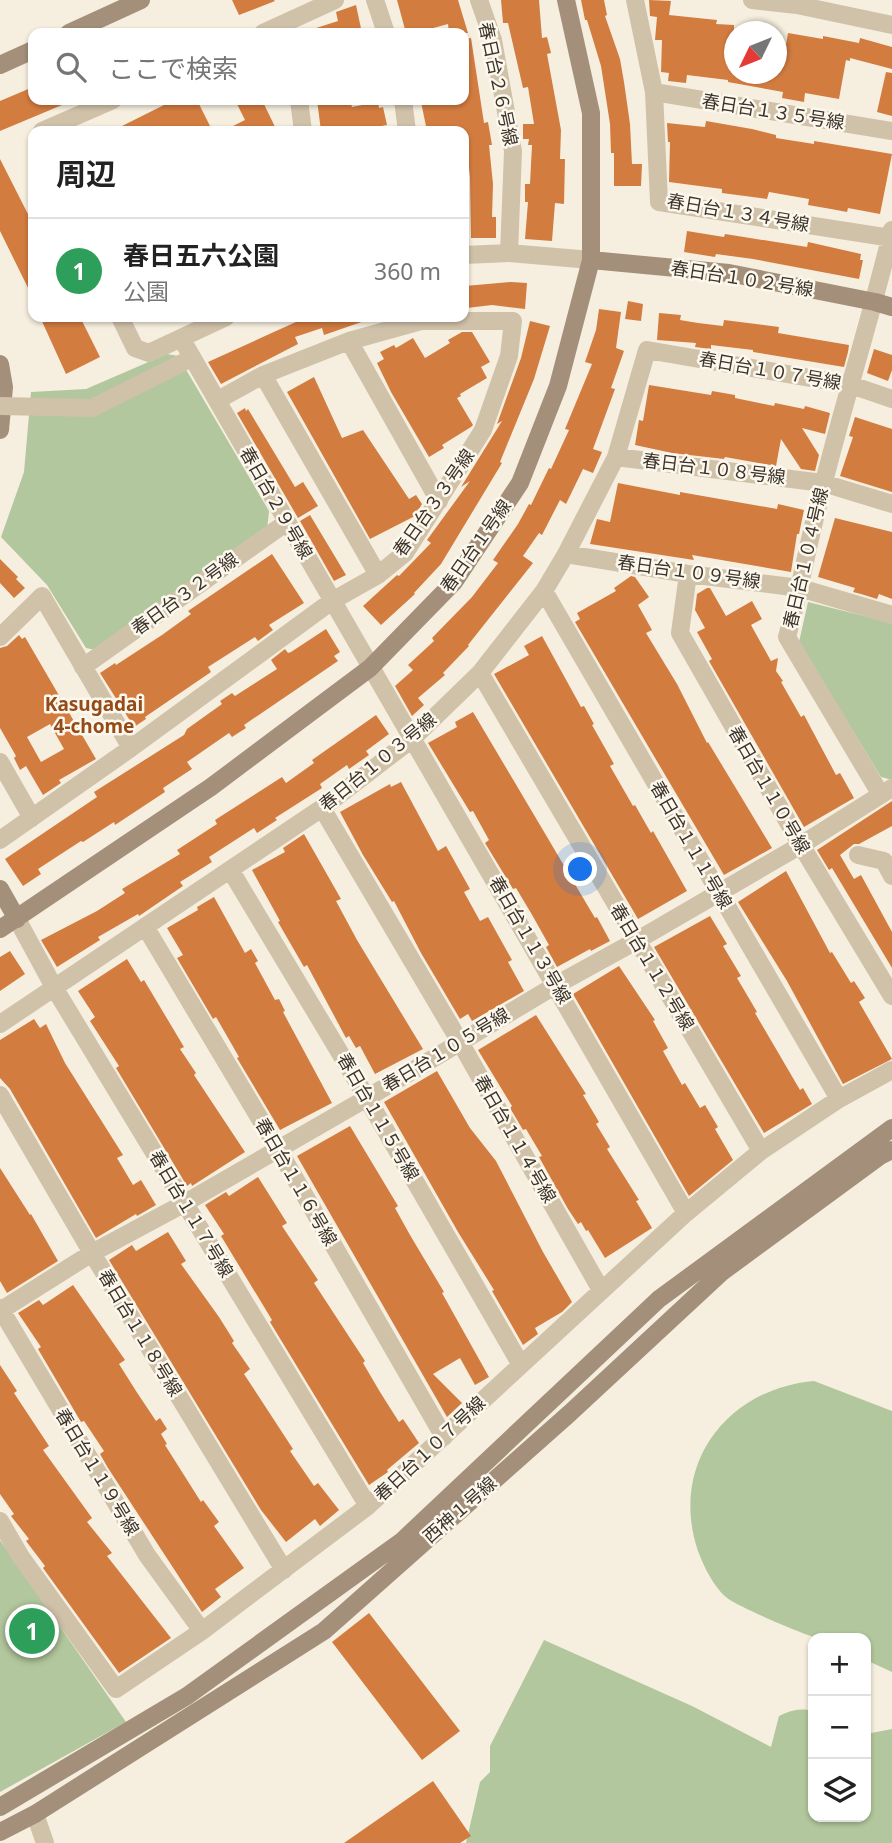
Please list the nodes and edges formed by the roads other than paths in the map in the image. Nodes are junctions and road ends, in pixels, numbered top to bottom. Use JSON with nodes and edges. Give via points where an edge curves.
{"nodes":[{"id":1,"x":141,"y":0,"type":"edge"},
{"id":2,"x":335,"y":0,"type":"edge"},
{"id":3,"x":375,"y":0,"type":"edge"},
{"id":4,"x":479,"y":0,"type":"edge"},
{"id":5,"x":566,"y":0,"type":"edge"},
{"id":6,"x":635,"y":0,"type":"edge"},
{"id":7,"x":752,"y":0,"type":"edge"},
{"id":8,"x":892,"y":25,"type":"edge"},
{"id":9,"x":80,"y":28,"type":"edge"},
{"id":10,"x":279,"y":28,"type":"edge"},
{"id":11,"x":384,"y":28,"type":"edge"},
{"id":12,"x":28,"y":52,"type":"edge"},
{"id":13,"x":0,"y":65,"type":"edge"},
{"id":14,"x":654,"y":92,"type":"junction"},
{"id":15,"x":102,"y":105,"type":"edge"},
{"id":16,"x":300,"y":105,"type":"edge"},
{"id":17,"x":404,"y":105,"type":"edge"},
{"id":18,"x":53,"y":126,"type":"edge"},
{"id":19,"x":302,"y":126,"type":"edge"},
{"id":20,"x":406,"y":126,"type":"edge"},
{"id":21,"x":892,"y":131,"type":"edge"},
{"id":22,"x":891,"y":235,"type":"edge"},
{"id":23,"x":509,"y":253,"type":"junction"},
{"id":24,"x":469,"y":255,"type":"edge"},
{"id":25,"x":591,"y":260,"type":"junction"},
{"id":26,"x":883,"y":305,"type":"edge"},
{"id":27,"x":469,"y":321,"type":"edge"},
{"id":28,"x":122,"y":322,"type":"edge"},
{"id":29,"x":215,"y":322,"type":"edge"},
{"id":30,"x":417,"y":322,"type":"edge"},
{"id":31,"x":181,"y":338,"type":"junction"},
{"id":32,"x":349,"y":341,"type":"junction"},
{"id":33,"x":647,"y":350,"type":"joint"},
{"id":34,"x":182,"y":363,"type":"dead end"},
{"id":35,"x":0,"y":364,"type":"edge"},
{"id":36,"x":263,"y":375,"type":"junction"},
{"id":37,"x":852,"y":386,"type":"junction"},
{"id":38,"x":892,"y":399,"type":"edge"},
{"id":39,"x":218,"y":400,"type":"junction"},
{"id":40,"x":0,"y":406,"type":"edge"},
{"id":41,"x":0,"y":430,"type":"edge"},
{"id":42,"x":616,"y":457,"type":"junction"},
{"id":43,"x":823,"y":483,"type":"junction"},
{"id":44,"x":439,"y":501,"type":"junction"},
{"id":45,"x":892,"y":504,"type":"edge"},
{"id":46,"x":287,"y":522,"type":"junction"},
{"id":47,"x":566,"y":554,"type":"junction"},
{"id":48,"x":688,"y":574,"type":"junction"},
{"id":49,"x":378,"y":575,"type":"junction"},
{"id":50,"x":800,"y":588,"type":"junction"},
{"id":51,"x":544,"y":591,"type":"junction"},
{"id":52,"x":332,"y":601,"type":"junction"},
{"id":53,"x":892,"y":615,"type":"edge"},
{"id":54,"x":0,"y":637,"type":"edge"},
{"id":55,"x":83,"y":667,"type":"junction"},
{"id":56,"x":370,"y":668,"type":"junction"},
{"id":57,"x":480,"y":673,"type":"junction"},
{"id":58,"x":412,"y":739,"type":"junction"},
{"id":59,"x":131,"y":748,"type":"junction"},
{"id":60,"x":0,"y":762,"type":"edge"},
{"id":61,"x":887,"y":792,"type":"edge"},
{"id":62,"x":322,"y":808,"type":"junction"},
{"id":63,"x":32,"y":818,"type":"junction"},
{"id":64,"x":0,"y":840,"type":"edge"},
{"id":65,"x":801,"y":845,"type":"junction"},
{"id":66,"x":858,"y":855,"type":"dead end"},
{"id":67,"x":889,"y":864,"type":"edge"},
{"id":68,"x":232,"y":871,"type":"junction"},
{"id":69,"x":0,"y":889,"type":"edge"},
{"id":70,"x":719,"y":893,"type":"junction"},
{"id":71,"x":17,"y":919,"type":"junction"},
{"id":72,"x":146,"y":928,"type":"junction"},
{"id":73,"x":0,"y":929,"type":"edge"},
{"id":74,"x":636,"y":941,"type":"junction"},
{"id":75,"x":556,"y":985,"type":"junction"},
{"id":76,"x":55,"y":989,"type":"junction"},
{"id":77,"x":892,"y":996,"type":"edge"},
{"id":78,"x":0,"y":1024,"type":"edge"},
{"id":79,"x":460,"y":1042,"type":"junction"},
{"id":80,"x":892,"y":1070,"type":"edge"},
{"id":81,"x":0,"y":1095,"type":"edge"},
{"id":82,"x":367,"y":1098,"type":"junction"},
{"id":83,"x":839,"y":1099,"type":"junction"},
{"id":84,"x":892,"y":1128,"type":"edge"},
{"id":85,"x":278,"y":1149,"type":"junction"},
{"id":86,"x":892,"y":1150,"type":"edge"},
{"id":87,"x":761,"y":1151,"type":"junction"},
{"id":88,"x":185,"y":1203,"type":"junction"},
{"id":89,"x":686,"y":1213,"type":"junction"},
{"id":90,"x":92,"y":1253,"type":"junction"},
{"id":91,"x":601,"y":1290,"type":"junction"},
{"id":92,"x":0,"y":1310,"type":"edge"},
{"id":93,"x":521,"y":1365,"type":"junction"},
{"id":94,"x":443,"y":1437,"type":"junction"},
{"id":95,"x":368,"y":1506,"type":"junction"},
{"id":96,"x":0,"y":1521,"type":"edge"},
{"id":97,"x":284,"y":1570,"type":"junction"},
{"id":98,"x":202,"y":1631,"type":"junction"},
{"id":99,"x":0,"y":1807,"type":"edge"},
{"id":100,"x":35,"y":1814,"type":"junction"},
{"id":101,"x":0,"y":1832,"type":"edge"},
{"id":102,"x":45,"y":1843,"type":"edge"}],
"edges":[{"from":1,"to":9,"type":"street"},
{"from":2,"to":10,"type":"street"},
{"from":3,"to":11,"type":"street"},
{"from":4,"to":23,"type":"street","name":"春日台２６号線","via":[[493,40],[513,151]]},
{"from":5,"to":25,"type":"street","name":"春日台１号線","via":[[591,113]]},
{"from":6,"to":14,"type":"street","name":"春日台１３４号線"},
{"from":7,"to":8,"type":"street"},
{"from":12,"to":13,"type":"street"},
{"from":14,"to":21,"type":"street","name":"春日台１３５号線"},
{"from":14,"to":22,"type":"street","name":"春日台１３４号線","via":[[659,202]]},
{"from":15,"to":18,"type":"street"},
{"from":16,"to":19,"type":"street"},
{"from":17,"to":20,"type":"street"},
{"from":22,"to":26,"type":"street","name":"春日台１０４号線"},
{"from":23,"to":24,"type":"street"},
{"from":23,"to":25,"type":"street"},
{"from":25,"to":26,"type":"street","name":"春日台１０２号線","via":[[729,274]]},
{"from":25,"to":56,"type":"street","name":"春日台１号線","via":[[558,386],[520,483],[454,582]]},
{"from":26,"to":37,"type":"street","name":"春日台１０４号線"},
{"from":27,"to":44,"type":"street","name":"春日台３３号線","via":[[513,321],[509,356],[483,430]]},
{"from":28,"to":31,"type":"street","via":[[135,348],[149,353]]},
{"from":29,"to":31,"type":"street"},
{"from":30,"to":32,"type":"street","name":"春日台３３号線"},
{"from":31,"to":39,"type":"street","name":"春日台２９号線"},
{"from":32,"to":36,"type":"street","name":"春日台３３号線"},
{"from":32,"to":44,"type":"street"},
{"from":33,"to":37,"type":"street","name":"春日台１０７号線"},
{"from":33,"to":42,"type":"street","name":"春日台１０３号線"},
{"from":34,"to":40,"type":"street","bridge":true,"via":[[92,408]]},
{"from":35,"to":41,"type":"street","via":[[4,387]]},
{"from":36,"to":39,"type":"street","name":"春日台３３号線"},
{"from":36,"to":49,"type":"street"},
{"from":37,"to":38,"type":"street","name":"春日台１０７号線"},
{"from":37,"to":43,"type":"street","name":"春日台１０４号線"},
{"from":39,"to":46,"type":"street","name":"春日台２９号線"},
{"from":42,"to":43,"type":"street","name":"春日台１０８号線"},
{"from":42,"to":47,"type":"street","name":"春日台１０３号線"},
{"from":43,"to":45,"type":"street","name":"春日台１０８号線"},
{"from":43,"to":50,"type":"street","name":"春日台１０４号線"},
{"from":44,"to":49,"type":"street","name":"春日台３３号線","via":[[405,552]]},
{"from":46,"to":52,"type":"street","name":"春日台２９号線"},
{"from":46,"to":55,"type":"street","name":"春日台３２号線"},
{"from":47,"to":48,"type":"street","name":"春日台１０９号線"},
{"from":47,"to":51,"type":"street","name":"春日台１０３号線"},
{"from":48,"to":50,"type":"street","name":"春日台１０９号線"},
{"from":48,"to":65,"type":"street","name":"春日台１１０号線","via":[[680,633]]},
{"from":49,"to":52,"type":"street","name":"春日台３３号線"},
{"from":50,"to":53,"type":"street","name":"春日台１０９号線"},
{"from":50,"to":61,"type":"street","name":"春日台１０４号線","via":[[787,637]]},
{"from":51,"to":57,"type":"street","name":"春日台１０３号線"},
{"from":51,"to":70,"type":"street","name":"春日台１１１号線"},
{"from":52,"to":56,"type":"street","name":"春日台２９号線"},
{"from":52,"to":59,"type":"street","name":"春日台３３号線"},
{"from":54,"to":55,"type":"street","via":[[41,596]]},
{"from":55,"to":59,"type":"street"},
{"from":56,"to":58,"type":"street","name":"春日台１１３号線"},
{"from":56,"to":71,"type":"street","name":"春日台１号線","via":[[211,787]]},
{"from":57,"to":58,"type":"street","name":"春日台１０３号線"},
{"from":57,"to":74,"type":"street","name":"春日台１１２号線"},
{"from":58,"to":62,"type":"street","name":"春日台１０３号線"},
{"from":58,"to":75,"type":"street","name":"春日台１１３号線"},
{"from":59,"to":63,"type":"street","name":"春日台３３号線"},
{"from":60,"to":63,"type":"street"},
{"from":61,"to":65,"type":"street","name":"春日台１０５号線"},
{"from":62,"to":68,"type":"street","name":"春日台１０３号線"},
{"from":62,"to":79,"type":"street","name":"春日台１１４号線"},
{"from":63,"to":64,"type":"street","name":"春日台３３号線"},
{"from":65,"to":70,"type":"street","name":"春日台１０５号線"},
{"from":65,"to":77,"type":"street","name":"春日台１１０号線"},
{"from":66,"to":67,"type":"street"},
{"from":68,"to":72,"type":"street","name":"春日台１０３号線"},
{"from":68,"to":82,"type":"street","name":"春日台１１５号線"},
{"from":69,"to":71,"type":"street"},
{"from":70,"to":74,"type":"street","name":"春日台１０５号線"},
{"from":70,"to":83,"type":"street","name":"春日台１１１号線"},
{"from":71,"to":73,"type":"street","name":"春日台１号線"},
{"from":71,"to":76,"type":"street","name":"春日台１１７号線"},
{"from":72,"to":76,"type":"street","name":"春日台１０３号線"},
{"from":72,"to":85,"type":"street","name":"春日台１１６号線"},
{"from":74,"to":75,"type":"street","name":"春日台１０５号線"},
{"from":74,"to":87,"type":"street","name":"春日台１１２号線"},
{"from":75,"to":79,"type":"street","name":"春日台１０５号線"},
{"from":75,"to":89,"type":"street","name":"春日台１１３号線"},
{"from":76,"to":78,"type":"street","name":"春日台１０３号線"},
{"from":76,"to":88,"type":"street","name":"春日台１１７号線"},
{"from":79,"to":82,"type":"street","name":"春日台１０５号線"},
{"from":79,"to":91,"type":"street","name":"春日台１１４号線"},
{"from":80,"to":83,"type":"street","name":"春日台１０７号線"},
{"from":81,"to":90,"type":"street","name":"春日台１１８号線"},
{"from":82,"to":85,"type":"street","name":"春日台１０５号線"},
{"from":82,"to":93,"type":"street","name":"春日台１１５号線"},
{"from":83,"to":87,"type":"street","name":"春日台１０７号線"},
{"from":84,"to":99,"type":"street","name":"西神１号線","via":[[659,1299],[402,1541],[187,1696]]},
{"from":85,"to":88,"type":"street","name":"春日台１０５号線"},
{"from":85,"to":94,"type":"street","name":"春日台１１６号線"},
{"from":86,"to":100,"type":"street","name":"西神１号線","via":[[722,1272],[324,1630]]},
{"from":87,"to":89,"type":"street","name":"春日台１０７号線"},
{"from":88,"to":90,"type":"street","name":"春日台１０５号線"},
{"from":88,"to":95,"type":"street","name":"春日台１１７号線"},
{"from":89,"to":91,"type":"street","name":"春日台１０７号線"},
{"from":90,"to":92,"type":"street","name":"春日台１０５号線"},
{"from":90,"to":97,"type":"street","name":"春日台１１８号線"},
{"from":91,"to":93,"type":"street","name":"春日台１０７号線"},
{"from":92,"to":98,"type":"street","name":"春日台１１９号線","via":[[147,1555]]},
{"from":93,"to":94,"type":"street","name":"春日台１０７号線"},
{"from":94,"to":95,"type":"street","name":"春日台１０７号線"},
{"from":95,"to":97,"type":"street","name":"春日台１０７号線"},
{"from":96,"to":98,"type":"street","name":"春日台１０７号線","via":[[116,1689]]},
{"from":97,"to":98,"type":"street","name":"春日台１０７号線"},
{"from":100,"to":101,"type":"street","name":"西神１号線"},
{"from":100,"to":102,"type":"street"}]}
